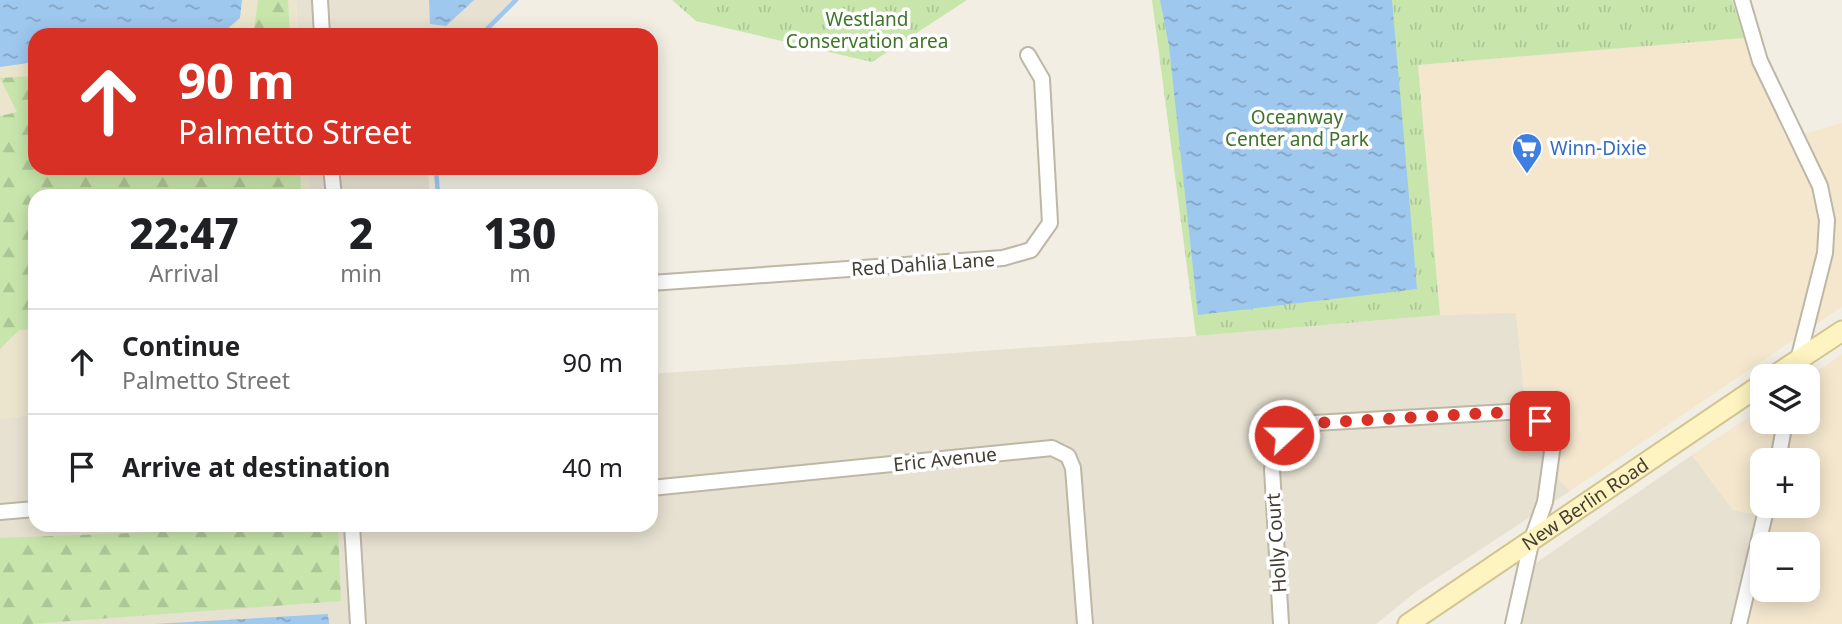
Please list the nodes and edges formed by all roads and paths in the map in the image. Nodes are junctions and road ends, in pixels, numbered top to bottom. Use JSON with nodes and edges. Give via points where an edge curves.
{"nodes":[{"id":1,"x":320,"y":0,"type":"edge"},
{"id":2,"x":1742,"y":0,"type":"edge"},
{"id":3,"x":322,"y":28,"type":"edge"},
{"id":4,"x":1028,"y":55,"type":"dead end"},
{"id":5,"x":658,"y":283,"type":"edge"},
{"id":6,"x":1842,"y":331,"type":"edge"},
{"id":7,"x":1797,"y":364,"type":"edge"},
{"id":8,"x":1802,"y":364,"type":"edge"},
{"id":9,"x":1750,"y":392,"type":"edge"},
{"id":10,"x":658,"y":487,"type":"edge"},
{"id":11,"x":28,"y":510,"type":"edge"},
{"id":12,"x":0,"y":512,"type":"edge"},
{"id":13,"x":1764,"y":518,"type":"edge"},
{"id":14,"x":352,"y":532,"type":"edge"},
{"id":15,"x":1532,"y":538,"type":"junction"},
{"id":16,"x":358,"y":624,"type":"edge"},
{"id":17,"x":1085,"y":624,"type":"edge"},
{"id":18,"x":1281,"y":624,"type":"edge"},
{"id":19,"x":1408,"y":624,"type":"edge"},
{"id":20,"x":1513,"y":624,"type":"edge"},
{"id":21,"x":1739,"y":624,"type":"edge"}],
"edges":[{"from":1,"to":3,"type":"street"},
{"from":2,"to":7,"type":"street","via":[[1760,61],[1820,186],[1827,220],[1825,253]]},
{"from":4,"to":5,"type":"street","name":"Red Dahlia Lane","via":[[1042,79],[1050,223],[1031,250],[1003,258]]},
{"from":6,"to":8,"type":"street"},
{"from":9,"to":15,"type":"street","name":"New Berlin Road"},
{"from":10,"to":17,"type":"street","name":"Eric Avenue","via":[[1052,448],[1069,456],[1073,468]]},
{"from":11,"to":12,"type":"street"},
{"from":13,"to":21,"type":"street"},
{"from":14,"to":16,"type":"street"},
{"from":15,"to":18,"type":"street","name":"Holly Court","via":[[1545,502],[1553,444],[1546,426],[1526,411],[1299,426],[1276,447],[1272,469]]},
{"from":15,"to":19,"type":"street","name":"New Berlin Road"},
{"from":15,"to":20,"type":"street","name":"Holly Court"}]}
